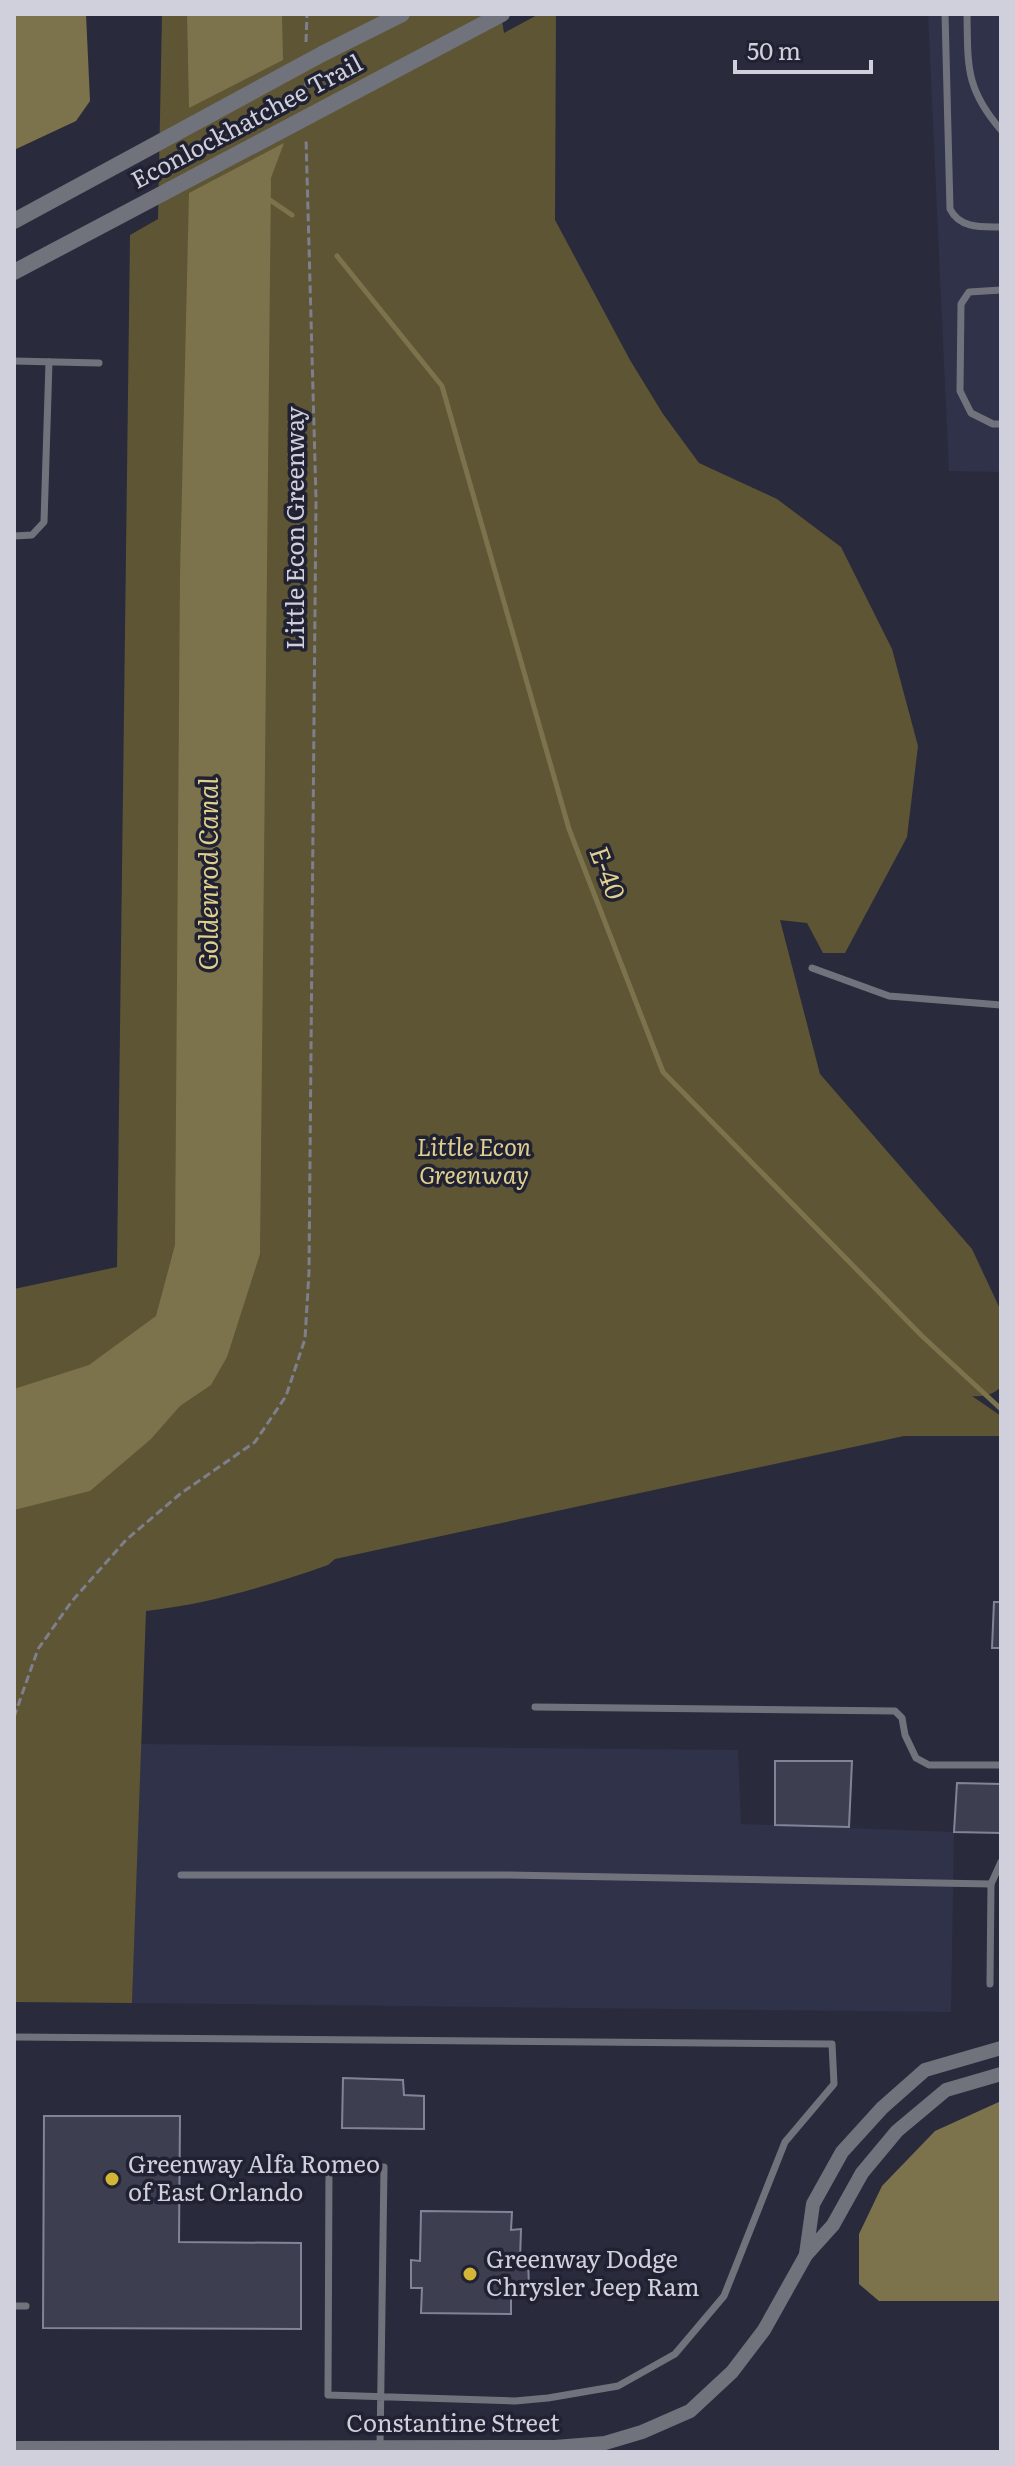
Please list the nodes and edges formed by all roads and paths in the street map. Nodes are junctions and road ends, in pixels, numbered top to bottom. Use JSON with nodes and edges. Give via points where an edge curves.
{"nodes":[{"id":1,"x":307,"y":14,"type":"edge"},
{"id":2,"x":402,"y":14,"type":"edge"},
{"id":3,"x":502,"y":14,"type":"edge"},
{"id":4,"x":945,"y":14,"type":"edge"},
{"id":5,"x":967,"y":14,"type":"edge"},
{"id":6,"x":306,"y":41,"type":"dead end"},
{"id":7,"x":306,"y":69,"type":"dead end"},
{"id":8,"x":314,"y":111,"type":"junction"},
{"id":9,"x":1001,"y":114,"type":"edge"},
{"id":10,"x":306,"y":125,"type":"dead end"},
{"id":11,"x":999,"y":127,"type":"edge"},
{"id":12,"x":14,"y":221,"type":"edge"},
{"id":13,"x":1001,"y":227,"type":"edge"},
{"id":14,"x":14,"y":272,"type":"edge"},
{"id":15,"x":1001,"y":290,"type":"edge"},
{"id":16,"x":14,"y":361,"type":"edge"},
{"id":17,"x":49,"y":362,"type":"junction"},
{"id":18,"x":99,"y":363,"type":"dead end"},
{"id":19,"x":1001,"y":424,"type":"edge"},
{"id":20,"x":14,"y":536,"type":"edge"},
{"id":21,"x":812,"y":968,"type":"dead end"},
{"id":22,"x":1001,"y":1005,"type":"edge"},
{"id":23,"x":535,"y":1707,"type":"dead end"},
{"id":24,"x":14,"y":1717,"type":"edge"},
{"id":25,"x":1001,"y":1765,"type":"edge"},
{"id":26,"x":1001,"y":1862,"type":"edge"},
{"id":27,"x":181,"y":1875,"type":"dead end"},
{"id":28,"x":991,"y":1884,"type":"junction"},
{"id":29,"x":990,"y":1984,"type":"dead end"},
{"id":30,"x":14,"y":2037,"type":"edge"},
{"id":31,"x":1001,"y":2048,"type":"edge"},
{"id":32,"x":1001,"y":2074,"type":"edge"},
{"id":33,"x":806,"y":2255,"type":"junction"},
{"id":34,"x":14,"y":2306,"type":"edge"},
{"id":35,"x":26,"y":2306,"type":"dead end"},
{"id":36,"x":381,"y":2397,"type":"junction"},
{"id":37,"x":380,"y":2447,"type":"junction"},
{"id":38,"x":14,"y":2448,"type":"edge"},
{"id":39,"x":475,"y":2450,"type":"edge"}],
"edges":[{"from":1,"to":6,"type":"path"},
{"from":2,"to":12,"type":"street","name":"Econlockhatchee Trail"},
{"from":3,"to":8,"type":"street","name":"Econlockhatchee Trail"},
{"from":4,"to":13,"type":"lane","via":[[950,209],[964,223]]},
{"from":5,"to":11,"type":"lane","via":[[970,78]]},
{"from":7,"to":8,"type":"path"},
{"from":8,"to":14,"type":"street","name":"Econlockhatchee Trail"},
{"from":9,"to":11,"type":"lane"},
{"from":10,"to":24,"type":"path","name":"Little Econ Greenway","via":[[316,515],[305,1339],[286,1396],[255,1442],[126,1540],[72,1601],[38,1649]]},
{"from":15,"to":19,"type":"lane","via":[[969,292],[961,304],[960,391],[971,413]]},
{"from":16,"to":17,"type":"lane"},
{"from":17,"to":18,"type":"lane"},
{"from":17,"to":20,"type":"lane","via":[[44,522],[32,535]]},
{"from":21,"to":22,"type":"lane","via":[[889,996]]},
{"from":23,"to":25,"type":"lane","via":[[895,1711],[916,1758],[929,1765]]},
{"from":26,"to":28,"type":"lane"},
{"from":27,"to":28,"type":"lane"},
{"from":28,"to":29,"type":"lane"},
{"from":30,"to":36,"type":"lane","via":[[832,2044],[834,2084],[785,2142],[724,2296],[675,2354],[618,2386],[548,2398]]},
{"from":31,"to":33,"type":"street","name":"Constantine Street","via":[[925,2070],[882,2108],[842,2152],[813,2204]]},
{"from":32,"to":33,"type":"street","name":"Constantine Street","via":[[946,2090],[897,2131],[862,2173],[833,2225]]},
{"from":33,"to":39,"type":"street","name":"Constantine Street","via":[[764,2330],[732,2372],[690,2411],[605,2443]]},
{"from":34,"to":35,"type":"lane"},
{"from":36,"to":36,"type":"lane","via":[[384,2167],[329,2167],[328,2395]]},
{"from":36,"to":37,"type":"lane"},
{"from":37,"to":38,"type":"street","name":"Constantine Street"},
{"from":37,"to":39,"type":"street","name":"Constantine Street"}]}
